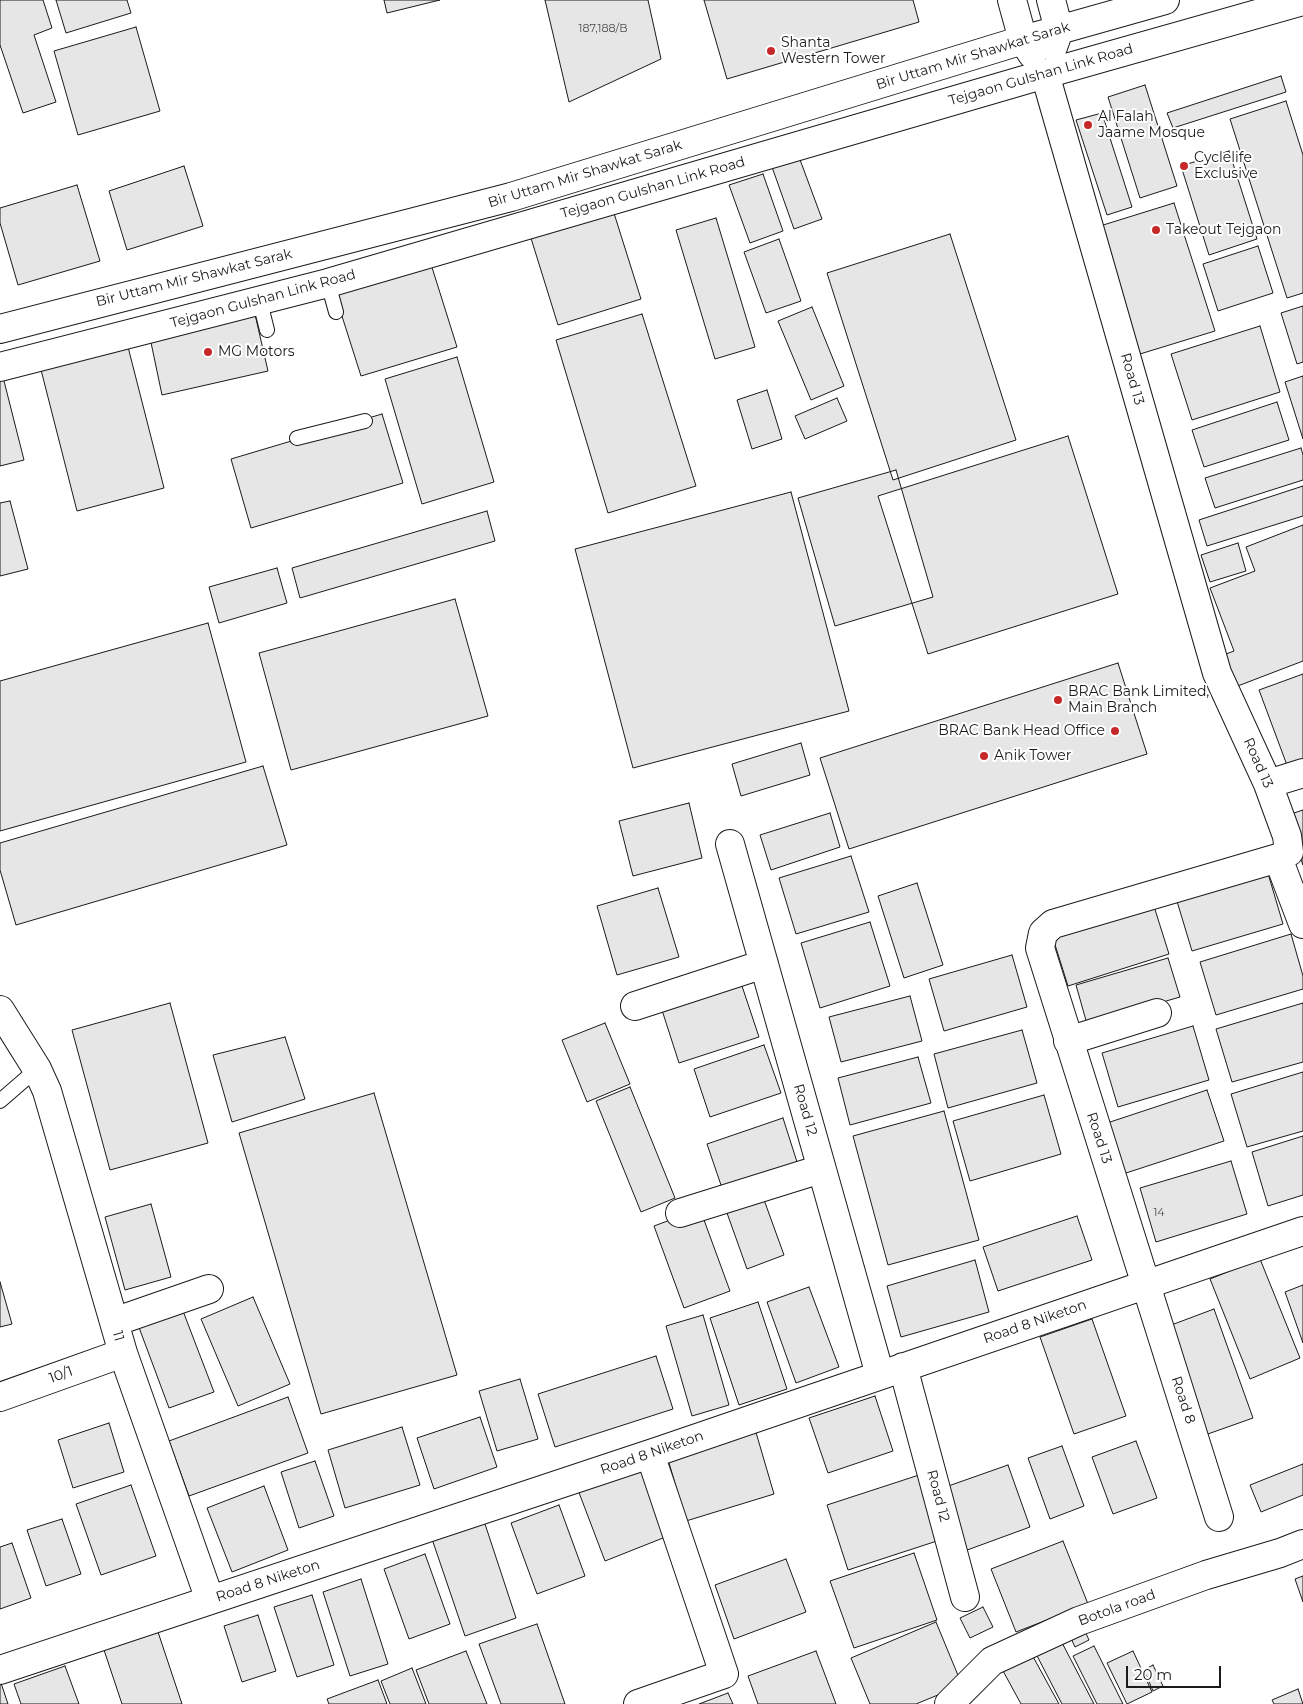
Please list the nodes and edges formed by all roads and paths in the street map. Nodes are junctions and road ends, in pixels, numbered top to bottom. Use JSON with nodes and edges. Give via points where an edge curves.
{"nodes":[{"id":1,"x":1012,"y":0,"type":"edge"},
{"id":2,"x":1051,"y":0,"type":"edge"},
{"id":3,"x":1166,"y":0,"type":"edge"},
{"id":4,"x":1303,"y":1,"type":"edge"},
{"id":5,"x":1059,"y":30,"type":"junction"},
{"id":6,"x":1022,"y":40,"type":"junction"},
{"id":7,"x":1044,"y":74,"type":"junction"},
{"id":8,"x":328,"y":283,"type":"junction"},
{"id":9,"x":260,"y":302,"type":"junction"},
{"id":10,"x":336,"y":312,"type":"dead end"},
{"id":11,"x":0,"y":329,"type":"edge"},
{"id":12,"x":267,"y":330,"type":"dead end"},
{"id":13,"x":0,"y":367,"type":"edge"},
{"id":14,"x":365,"y":421,"type":"dead end"},
{"id":15,"x":297,"y":438,"type":"dead end"},
{"id":16,"x":1303,"y":773,"type":"edge"},
{"id":17,"x":1268,"y":784,"type":"junction"},
{"id":18,"x":730,"y":844,"type":"dead end"},
{"id":19,"x":1278,"y":858,"type":"junction"},
{"id":20,"x":1303,"y":924,"type":"edge"},
{"id":21,"x":764,"y":964,"type":"junction"},
{"id":22,"x":635,"y":1006,"type":"dead end"},
{"id":23,"x":0,"y":1010,"type":"edge"},
{"id":24,"x":1157,"y":1013,"type":"dead end"},
{"id":25,"x":1068,"y":1041,"type":"junction"},
{"id":26,"x":37,"y":1069,"type":"junction"},
{"id":27,"x":0,"y":1101,"type":"edge"},
{"id":28,"x":822,"y":1169,"type":"junction"},
{"id":29,"x":680,"y":1212,"type":"dead end"},
{"id":30,"x":1300,"y":1232,"type":"edge"},
{"id":31,"x":1146,"y":1284,"type":"junction"},
{"id":32,"x":209,"y":1289,"type":"dead end"},
{"id":33,"x":114,"y":1322,"type":"junction"},
{"id":34,"x":123,"y":1352,"type":"junction"},
{"id":35,"x":892,"y":1371,"type":"junction"},
{"id":36,"x":0,"y":1397,"type":"edge"},
{"id":37,"x":650,"y":1454,"type":"junction"},
{"id":38,"x":1219,"y":1517,"type":"dead end"},
{"id":39,"x":1303,"y":1544,"type":"edge"},
{"id":40,"x":965,"y":1597,"type":"dead end"},
{"id":41,"x":210,"y":1600,"type":"junction"},
{"id":42,"x":0,"y":1670,"type":"edge"},
{"id":43,"x":638,"y":1704,"type":"edge"},
{"id":44,"x":949,"y":1704,"type":"edge"}],
"edges":[{"from":1,"to":6,"type":"street","name":"Road 13"},
{"from":2,"to":5,"type":"street"},
{"from":3,"to":5,"type":"street","name":"Bir Uttam Mir Shawkat Sarak"},
{"from":4,"to":7,"type":"street","name":"Tejgaon Gulshan Link Road"},
{"from":5,"to":6,"type":"street","name":"Bir Uttam Mir Shawkat Sarak"},
{"from":5,"to":7,"type":"street"},
{"from":6,"to":7,"type":"street","name":"Road 13"},
{"from":6,"to":11,"type":"street","name":"Bir Uttam Mir Shawkat Sarak","via":[[511,197]]},
{"from":7,"to":8,"type":"street","name":"Tejgaon Gulshan Link Road"},
{"from":7,"to":17,"type":"street","name":"Road 13","via":[[1217,673]]},
{"from":8,"to":9,"type":"street","name":"Tejgaon Gulshan Link Road"},
{"from":8,"to":10,"type":"lane"},
{"from":9,"to":12,"type":"lane"},
{"from":9,"to":13,"type":"street","name":"Tejgaon Gulshan Link Road"},
{"from":14,"to":15,"type":"lane"},
{"from":16,"to":17,"type":"street"},
{"from":17,"to":19,"type":"street","name":"Road 13","via":[[1287,836],[1289,852]]},
{"from":18,"to":21,"type":"street","name":"Road 12"},
{"from":19,"to":20,"type":"street"},
{"from":19,"to":25,"type":"street","name":"Road 13","via":[[1053,924],[1043,933],[1040,948]]},
{"from":21,"to":22,"type":"street"},
{"from":21,"to":28,"type":"street","name":"Road 12"},
{"from":23,"to":26,"type":"street","name":"11"},
{"from":24,"to":25,"type":"street"},
{"from":25,"to":31,"type":"street","name":"Road 13"},
{"from":26,"to":27,"type":"lane"},
{"from":26,"to":33,"type":"street","name":"11","via":[[60,1131]]},
{"from":28,"to":29,"type":"street"},
{"from":28,"to":35,"type":"street","name":"Road 12"},
{"from":30,"to":31,"type":"street","name":"Road 8 Niketon"},
{"from":31,"to":35,"type":"street","name":"Road 8 Niketon"},
{"from":31,"to":38,"type":"street","name":"Road 8"},
{"from":32,"to":33,"type":"street"},
{"from":33,"to":34,"type":"street","name":"11"},
{"from":34,"to":36,"type":"street","name":"10/1"},
{"from":34,"to":41,"type":"street","name":"11"},
{"from":35,"to":37,"type":"street","name":"Road 8 Niketon"},
{"from":35,"to":40,"type":"street","name":"Road 12"},
{"from":37,"to":41,"type":"street","name":"Road 8 Niketon"},
{"from":37,"to":43,"type":"street","via":[[724,1674]]},
{"from":39,"to":44,"type":"street","name":"Botola road","via":[[1079,1621],[992,1661]]},
{"from":41,"to":42,"type":"street","name":"Road 8 Niketon"}]}
